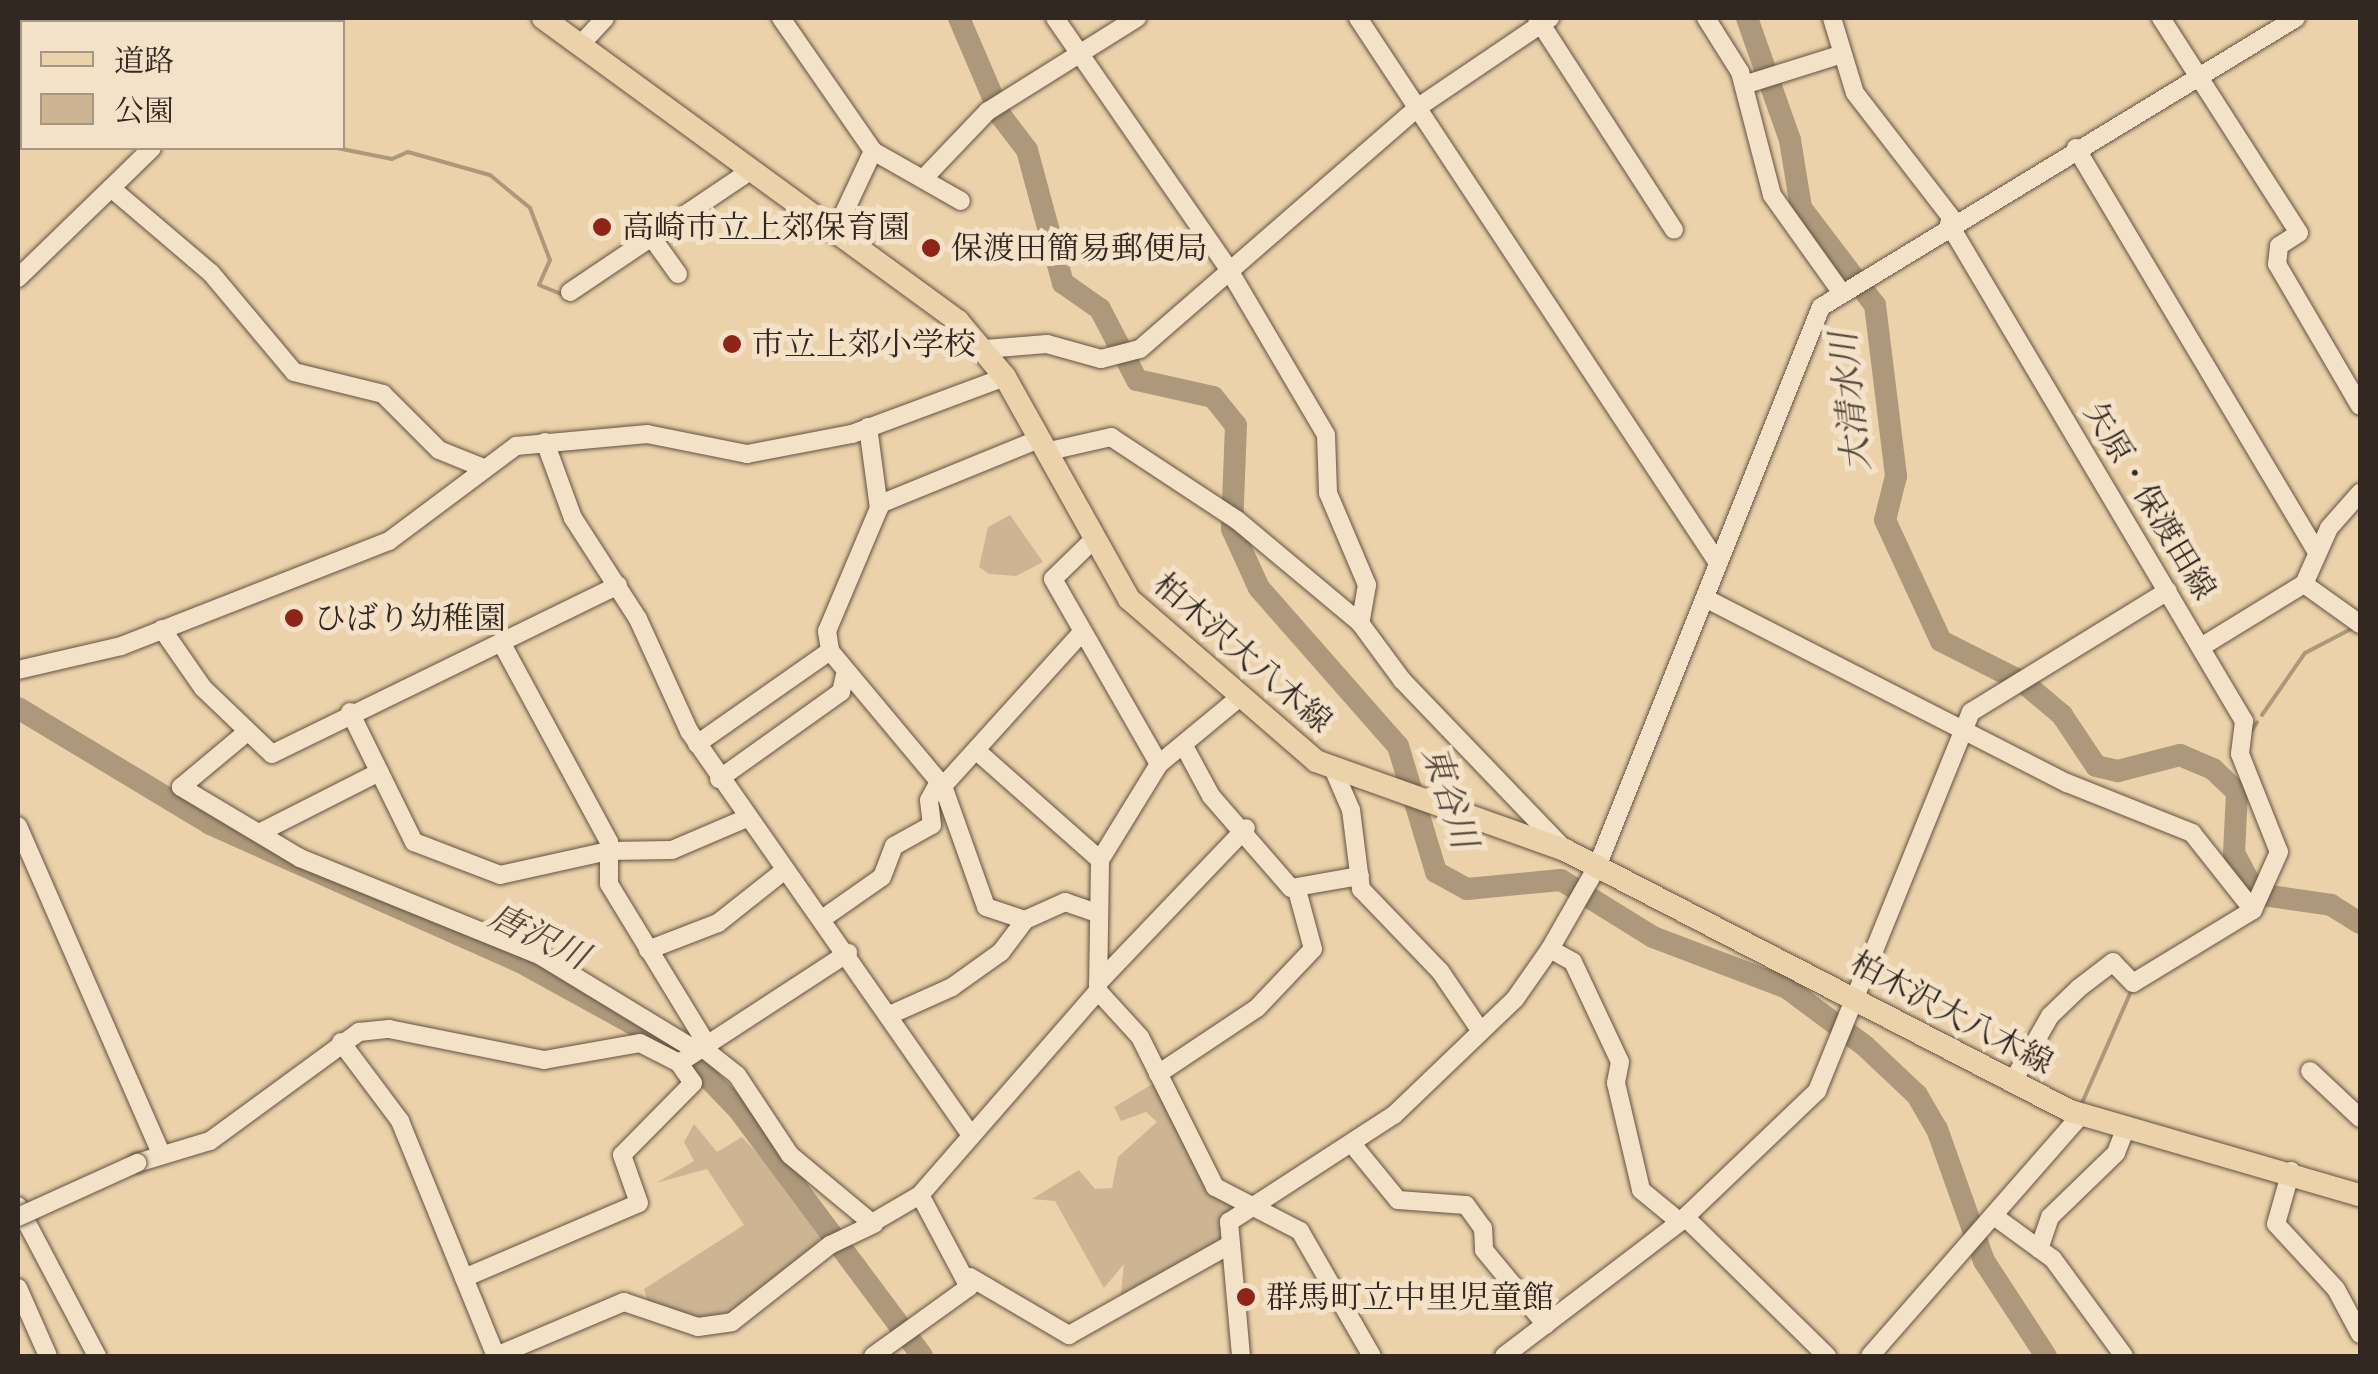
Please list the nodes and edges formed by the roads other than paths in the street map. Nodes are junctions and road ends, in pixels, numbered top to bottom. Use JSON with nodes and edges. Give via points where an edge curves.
{"nodes":[{"id":1,"x":544,"y":18,"type":"edge"},
{"id":2,"x":605,"y":18,"type":"edge"},
{"id":3,"x":781,"y":18,"type":"edge"},
{"id":4,"x":1055,"y":18,"type":"edge"},
{"id":5,"x":1136,"y":18,"type":"edge"},
{"id":6,"x":1358,"y":18,"type":"edge"},
{"id":7,"x":1706,"y":18,"type":"edge"},
{"id":8,"x":1832,"y":18,"type":"edge"},
{"id":9,"x":2161,"y":18,"type":"edge"},
{"id":10,"x":2296,"y":18,"type":"edge"},
{"id":11,"x":1543,"y":20,"type":"edge"},
{"id":12,"x":581,"y":44,"type":"junction"},
{"id":13,"x":1839,"y":55,"type":"junction"},
{"id":14,"x":1080,"y":56,"type":"junction"},
{"id":15,"x":2196,"y":77,"type":"junction"},
{"id":16,"x":1744,"y":85,"type":"junction"},
{"id":17,"x":1417,"y":108,"type":"junction"},
{"id":18,"x":2076,"y":148,"type":"junction"},
{"id":19,"x":150,"y":150,"type":"edge"},
{"id":20,"x":873,"y":151,"type":"junction"},
{"id":21,"x":753,"y":169,"type":"junction"},
{"id":22,"x":924,"y":179,"type":"junction"},
{"id":23,"x":111,"y":188,"type":"junction"},
{"id":24,"x":961,"y":201,"type":"dead end"},
{"id":25,"x":1951,"y":222,"type":"junction"},
{"id":26,"x":836,"y":230,"type":"junction"},
{"id":27,"x":1674,"y":230,"type":"dead end"},
{"id":28,"x":650,"y":235,"type":"junction"},
{"id":29,"x":1226,"y":265,"type":"junction"},
{"id":30,"x":678,"y":274,"type":"dead end"},
{"id":31,"x":18,"y":278,"type":"edge"},
{"id":32,"x":1843,"y":287,"type":"junction"},
{"id":33,"x":570,"y":292,"type":"dead end"},
{"id":34,"x":985,"y":349,"type":"junction"},
{"id":35,"x":1005,"y":377,"type":"junction"},
{"id":36,"x":2360,"y":406,"type":"edge"},
{"id":37,"x":868,"y":427,"type":"junction"},
{"id":38,"x":545,"y":442,"type":"junction"},
{"id":39,"x":1042,"y":445,"type":"junction"},
{"id":40,"x":481,"y":467,"type":"junction"},
{"id":41,"x":2360,"y":493,"type":"edge"},
{"id":42,"x":880,"y":504,"type":"junction"},
{"id":43,"x":1091,"y":542,"type":"junction"},
{"id":44,"x":2317,"y":552,"type":"junction"},
{"id":45,"x":1718,"y":563,"type":"junction"},
{"id":46,"x":2304,"y":584,"type":"junction"},
{"id":47,"x":618,"y":585,"type":"junction"},
{"id":48,"x":2168,"y":591,"type":"junction"},
{"id":49,"x":1705,"y":598,"type":"junction"},
{"id":50,"x":1360,"y":622,"type":"junction"},
{"id":51,"x":2360,"y":624,"type":"edge"},
{"id":52,"x":162,"y":630,"type":"junction"},
{"id":53,"x":1082,"y":632,"type":"junction"},
{"id":54,"x":501,"y":642,"type":"junction"},
{"id":55,"x":2201,"y":647,"type":"junction"},
{"id":56,"x":830,"y":651,"type":"junction"},
{"id":57,"x":18,"y":670,"type":"edge"},
{"id":58,"x":844,"y":674,"type":"junction"},
{"id":59,"x":1240,"y":697,"type":"junction"},
{"id":60,"x":350,"y":712,"type":"junction"},
{"id":61,"x":1963,"y":726,"type":"junction"},
{"id":62,"x":248,"y":732,"type":"junction"},
{"id":63,"x":697,"y":744,"type":"junction"},
{"id":64,"x":1184,"y":746,"type":"junction"},
{"id":65,"x":978,"y":752,"type":"junction"},
{"id":66,"x":1159,"y":764,"type":"junction"},
{"id":67,"x":378,"y":772,"type":"junction"},
{"id":68,"x":1334,"y":773,"type":"junction"},
{"id":69,"x":719,"y":778,"type":"junction"},
{"id":70,"x":941,"y":784,"type":"junction"},
{"id":71,"x":747,"y":818,"type":"junction"},
{"id":72,"x":18,"y":826,"type":"edge"},
{"id":73,"x":1246,"y":828,"type":"junction"},
{"id":74,"x":259,"y":833,"type":"junction"},
{"id":75,"x":608,"y":850,"type":"junction"},
{"id":76,"x":1565,"y":850,"type":"junction"},
{"id":77,"x":1100,"y":860,"type":"junction"},
{"id":78,"x":781,"y":872,"type":"junction"},
{"id":79,"x":1360,"y":876,"type":"junction"},
{"id":80,"x":1592,"y":876,"type":"junction"},
{"id":81,"x":1298,"y":890,"type":"junction"},
{"id":82,"x":2254,"y":907,"type":"junction"},
{"id":83,"x":1099,"y":914,"type":"junction"},
{"id":84,"x":822,"y":919,"type":"junction"},
{"id":85,"x":1025,"y":920,"type":"junction"},
{"id":86,"x":1550,"y":949,"type":"junction"},
{"id":87,"x":648,"y":950,"type":"junction"},
{"id":88,"x":848,"y":953,"type":"junction"},
{"id":89,"x":1098,"y":987,"type":"junction"},
{"id":90,"x":1855,"y":998,"type":"junction"},
{"id":91,"x":892,"y":1014,"type":"junction"},
{"id":92,"x":1480,"y":1030,"type":"junction"},
{"id":93,"x":341,"y":1042,"type":"junction"},
{"id":94,"x":691,"y":1052,"type":"junction"},
{"id":95,"x":2310,"y":1071,"type":"dead end"},
{"id":96,"x":1158,"y":1074,"type":"junction"},
{"id":97,"x":2012,"y":1083,"type":"junction"},
{"id":98,"x":2081,"y":1116,"type":"junction"},
{"id":99,"x":2360,"y":1118,"type":"edge"},
{"id":100,"x":2125,"y":1129,"type":"junction"},
{"id":101,"x":971,"y":1136,"type":"junction"},
{"id":102,"x":1353,"y":1145,"type":"junction"},
{"id":103,"x":161,"y":1154,"type":"junction"},
{"id":104,"x":2291,"y":1171,"type":"junction"},
{"id":105,"x":920,"y":1195,"type":"junction"},
{"id":106,"x":2360,"y":1195,"type":"edge"},
{"id":107,"x":18,"y":1206,"type":"edge"},
{"id":108,"x":1248,"y":1208,"type":"junction"},
{"id":109,"x":18,"y":1218,"type":"edge"},
{"id":110,"x":1992,"y":1219,"type":"junction"},
{"id":111,"x":1682,"y":1220,"type":"junction"},
{"id":112,"x":874,"y":1224,"type":"junction"},
{"id":113,"x":1226,"y":1247,"type":"junction"},
{"id":114,"x":2039,"y":1249,"type":"junction"},
{"id":115,"x":970,"y":1277,"type":"junction"},
{"id":116,"x":464,"y":1278,"type":"junction"},
{"id":117,"x":18,"y":1288,"type":"edge"},
{"id":118,"x":18,"y":1318,"type":"edge"},
{"id":119,"x":1546,"y":1325,"type":"junction"},
{"id":120,"x":2360,"y":1334,"type":"edge"},
{"id":121,"x":48,"y":1356,"type":"edge"},
{"id":122,"x":97,"y":1356,"type":"edge"},
{"id":123,"x":496,"y":1356,"type":"edge"},
{"id":124,"x":873,"y":1356,"type":"edge"},
{"id":125,"x":1241,"y":1356,"type":"edge"},
{"id":126,"x":1372,"y":1356,"type":"edge"},
{"id":127,"x":1504,"y":1356,"type":"edge"},
{"id":128,"x":1827,"y":1356,"type":"edge"},
{"id":129,"x":1870,"y":1356,"type":"edge"},
{"id":130,"x":2124,"y":1356,"type":"edge"}],
"edges":[{"from":1,"to":12,"type":"main road","name":"柏木沢大八木線"},
{"from":2,"to":12,"type":"street"},
{"from":3,"to":20,"type":"street"},
{"from":4,"to":14,"type":"street"},
{"from":5,"to":14,"type":"street"},
{"from":6,"to":17,"type":"street"},
{"from":7,"to":16,"type":"street"},
{"from":8,"to":13,"type":"street","name":"矢原・保渡田線"},
{"from":9,"to":15,"type":"street"},
{"from":10,"to":15,"type":"street"},
{"from":11,"to":17,"type":"street"},
{"from":11,"to":27,"type":"street"},
{"from":12,"to":21,"type":"main road","name":"柏木沢大八木線"},
{"from":13,"to":16,"type":"street"},
{"from":13,"to":25,"type":"street","name":"矢原・保渡田線","via":[[1894,150]]},
{"from":14,"to":22,"type":"street","via":[[988,111]]},
{"from":14,"to":29,"type":"street"},
{"from":15,"to":18,"type":"street"},
{"from":15,"to":36,"type":"street","via":[[2299,233],[2276,250],[2277,264]]},
{"from":16,"to":32,"type":"street","via":[[1772,195]]},
{"from":17,"to":29,"type":"street"},
{"from":17,"to":45,"type":"street"},
{"from":18,"to":25,"type":"street"},
{"from":18,"to":44,"type":"street"},
{"from":19,"to":23,"type":"street"},
{"from":20,"to":22,"type":"street"},
{"from":20,"to":26,"type":"street"},
{"from":21,"to":26,"type":"main road","name":"柏木沢大八木線"},
{"from":21,"to":28,"type":"street"},
{"from":22,"to":24,"type":"street"},
{"from":23,"to":31,"type":"street"},
{"from":23,"to":40,"type":"street","via":[[210,273],[294,372],[383,394],[439,450]]},
{"from":25,"to":32,"type":"street"},
{"from":25,"to":48,"type":"street","name":"矢原・保渡田線"},
{"from":26,"to":34,"type":"main road","name":"柏木沢大八木線"},
{"from":28,"to":30,"type":"street"},
{"from":28,"to":33,"type":"street"},
{"from":29,"to":34,"type":"street","via":[[1133,354],[1101,359],[1020,342]]},
{"from":29,"to":50,"type":"street","via":[[1326,434],[1328,493],[1367,585]]},
{"from":32,"to":45,"type":"street","via":[[1817,313]]},
{"from":34,"to":35,"type":"main road","name":"柏木沢大八木線"},
{"from":35,"to":37,"type":"street"},
{"from":35,"to":39,"type":"main road","name":"柏木沢大八木線"},
{"from":37,"to":38,"type":"street","via":[[747,454],[648,434]]},
{"from":37,"to":42,"type":"street"},
{"from":38,"to":40,"type":"street"},
{"from":38,"to":47,"type":"street","via":[[574,518]]},
{"from":39,"to":42,"type":"street"},
{"from":39,"to":43,"type":"main road","name":"柏木沢大八木線"},
{"from":39,"to":50,"type":"street","via":[[1111,437],[1237,520]]},
{"from":40,"to":52,"type":"street","via":[[389,540]]},
{"from":41,"to":44,"type":"street"},
{"from":42,"to":56,"type":"street","via":[[827,630]]},
{"from":43,"to":53,"type":"street","via":[[1053,579]]},
{"from":43,"to":59,"type":"main road","name":"柏木沢大八木線","via":[[1140,611]]},
{"from":44,"to":46,"type":"street"},
{"from":45,"to":49,"type":"street"},
{"from":46,"to":51,"type":"street"},
{"from":46,"to":55,"type":"street","name":"矢原・保渡田線"},
{"from":47,"to":54,"type":"street"},
{"from":47,"to":63,"type":"street"},
{"from":48,"to":55,"type":"street","name":"矢原・保渡田線"},
{"from":48,"to":61,"type":"street"},
{"from":49,"to":61,"type":"street"},
{"from":49,"to":80,"type":"street"},
{"from":50,"to":76,"type":"street","via":[[1402,680]]},
{"from":52,"to":57,"type":"street"},
{"from":52,"to":62,"type":"street"},
{"from":53,"to":65,"type":"street"},
{"from":53,"to":66,"type":"street"},
{"from":54,"to":60,"type":"street"},
{"from":54,"to":75,"type":"street"},
{"from":55,"to":82,"type":"street","via":[[2246,726],[2240,754],[2279,852]]},
{"from":56,"to":58,"type":"street"},
{"from":56,"to":63,"type":"street"},
{"from":58,"to":69,"type":"street","via":[[841,692]]},
{"from":58,"to":70,"type":"street"},
{"from":59,"to":64,"type":"street"},
{"from":59,"to":68,"type":"main road","name":"柏木沢大八木線"},
{"from":60,"to":62,"type":"street","via":[[272,754]]},
{"from":60,"to":67,"type":"street"},
{"from":61,"to":82,"type":"street","via":[[2067,784],[2192,832]]},
{"from":61,"to":90,"type":"street"},
{"from":62,"to":74,"type":"street","via":[[180,784]]},
{"from":63,"to":69,"type":"street"},
{"from":64,"to":66,"type":"street"},
{"from":64,"to":73,"type":"street","via":[[1211,796]]},
{"from":65,"to":70,"type":"street"},
{"from":65,"to":77,"type":"street"},
{"from":66,"to":77,"type":"street"},
{"from":67,"to":74,"type":"street"},
{"from":67,"to":75,"type":"street","via":[[414,842],[486,872],[517,874]]},
{"from":68,"to":76,"type":"main road","name":"柏木沢大八木線"},
{"from":68,"to":79,"type":"street"},
{"from":69,"to":71,"type":"street"},
{"from":70,"to":84,"type":"street","via":[[928,800],[932,826],[894,846],[882,877]]},
{"from":70,"to":85,"type":"street","via":[[986,907]]},
{"from":71,"to":75,"type":"street","via":[[672,850]]},
{"from":71,"to":78,"type":"street"},
{"from":72,"to":103,"type":"street"},
{"from":73,"to":81,"type":"street","via":[[1278,878]]},
{"from":73,"to":89,"type":"street"},
{"from":74,"to":94,"type":"street","via":[[541,956]]},
{"from":75,"to":87,"type":"street","via":[[609,884]]},
{"from":76,"to":80,"type":"main road","name":"柏木沢大八木線"},
{"from":77,"to":83,"type":"street"},
{"from":78,"to":84,"type":"street"},
{"from":78,"to":87,"type":"street","via":[[718,923]]},
{"from":79,"to":81,"type":"street"},
{"from":79,"to":92,"type":"street","via":[[1366,898],[1440,970]]},
{"from":80,"to":86,"type":"street"},
{"from":80,"to":90,"type":"main road","name":"柏木沢大八木線"},
{"from":81,"to":96,"type":"street","via":[[1313,948],[1257,1008]]},
{"from":82,"to":97,"type":"street","via":[[2133,983],[2110,964],[2050,1016]]},
{"from":83,"to":85,"type":"street","via":[[1064,902]]},
{"from":83,"to":89,"type":"street"},
{"from":84,"to":88,"type":"street"},
{"from":85,"to":91,"type":"street","via":[[1001,952],[952,987]]},
{"from":86,"to":92,"type":"street"},
{"from":86,"to":111,"type":"street","via":[[1573,962],[1620,1062],[1616,1083],[1641,1190]]},
{"from":87,"to":94,"type":"street"},
{"from":88,"to":91,"type":"street"},
{"from":88,"to":94,"type":"street"},
{"from":89,"to":96,"type":"street","via":[[1135,1030]]},
{"from":89,"to":101,"type":"street"},
{"from":90,"to":97,"type":"main road","name":"柏木沢大八木線"},
{"from":90,"to":111,"type":"street","via":[[1818,1090]]},
{"from":91,"to":101,"type":"street"},
{"from":92,"to":102,"type":"street"},
{"from":93,"to":94,"type":"street","via":[[389,1029],[544,1060],[640,1043]]},
{"from":93,"to":103,"type":"street","via":[[210,1141]]},
{"from":93,"to":116,"type":"street","via":[[400,1121]]},
{"from":94,"to":112,"type":"street","via":[[738,1074],[790,1155]]},
{"from":94,"to":116,"type":"street","via":[[693,1083],[622,1155],[639,1203]]},
{"from":95,"to":99,"type":"street"},
{"from":96,"to":108,"type":"street","via":[[1215,1187]]},
{"from":97,"to":98,"type":"main road","name":"柏木沢大八木線"},
{"from":98,"to":100,"type":"main road","name":"柏木沢大八木線"},
{"from":98,"to":110,"type":"street"},
{"from":100,"to":104,"type":"main road","name":"柏木沢大八木線"},
{"from":100,"to":114,"type":"street","via":[[2116,1153],[2050,1217]]},
{"from":101,"to":105,"type":"street"},
{"from":102,"to":108,"type":"street"},
{"from":102,"to":119,"type":"street","via":[[1398,1200],[1466,1206],[1483,1228],[1484,1250]]},
{"from":103,"to":109,"type":"street","bridge":true},
{"from":104,"to":106,"type":"main road","name":"柏木沢大八木線"},
{"from":104,"to":120,"type":"street","via":[[2276,1224],[2336,1289]]},
{"from":105,"to":112,"type":"street"},
{"from":105,"to":115,"type":"street"},
{"from":107,"to":122,"type":"street"},
{"from":108,"to":113,"type":"street","via":[[1229,1222]]},
{"from":108,"to":126,"type":"street","via":[[1300,1231]]},
{"from":110,"to":114,"type":"street"},
{"from":110,"to":129,"type":"street"},
{"from":111,"to":119,"type":"street"},
{"from":111,"to":128,"type":"street"},
{"from":112,"to":123,"type":"street","via":[[830,1245],[732,1322],[698,1327],[624,1302]]},
{"from":113,"to":115,"type":"street","via":[[1069,1334]]},
{"from":113,"to":125,"type":"street"},
{"from":114,"to":130,"type":"street"},
{"from":115,"to":124,"type":"street","via":[[966,1291]]},
{"from":116,"to":123,"type":"street"},
{"from":117,"to":121,"type":"street"},
{"from":118,"to":121,"type":"street"},
{"from":119,"to":127,"type":"street"}]}
